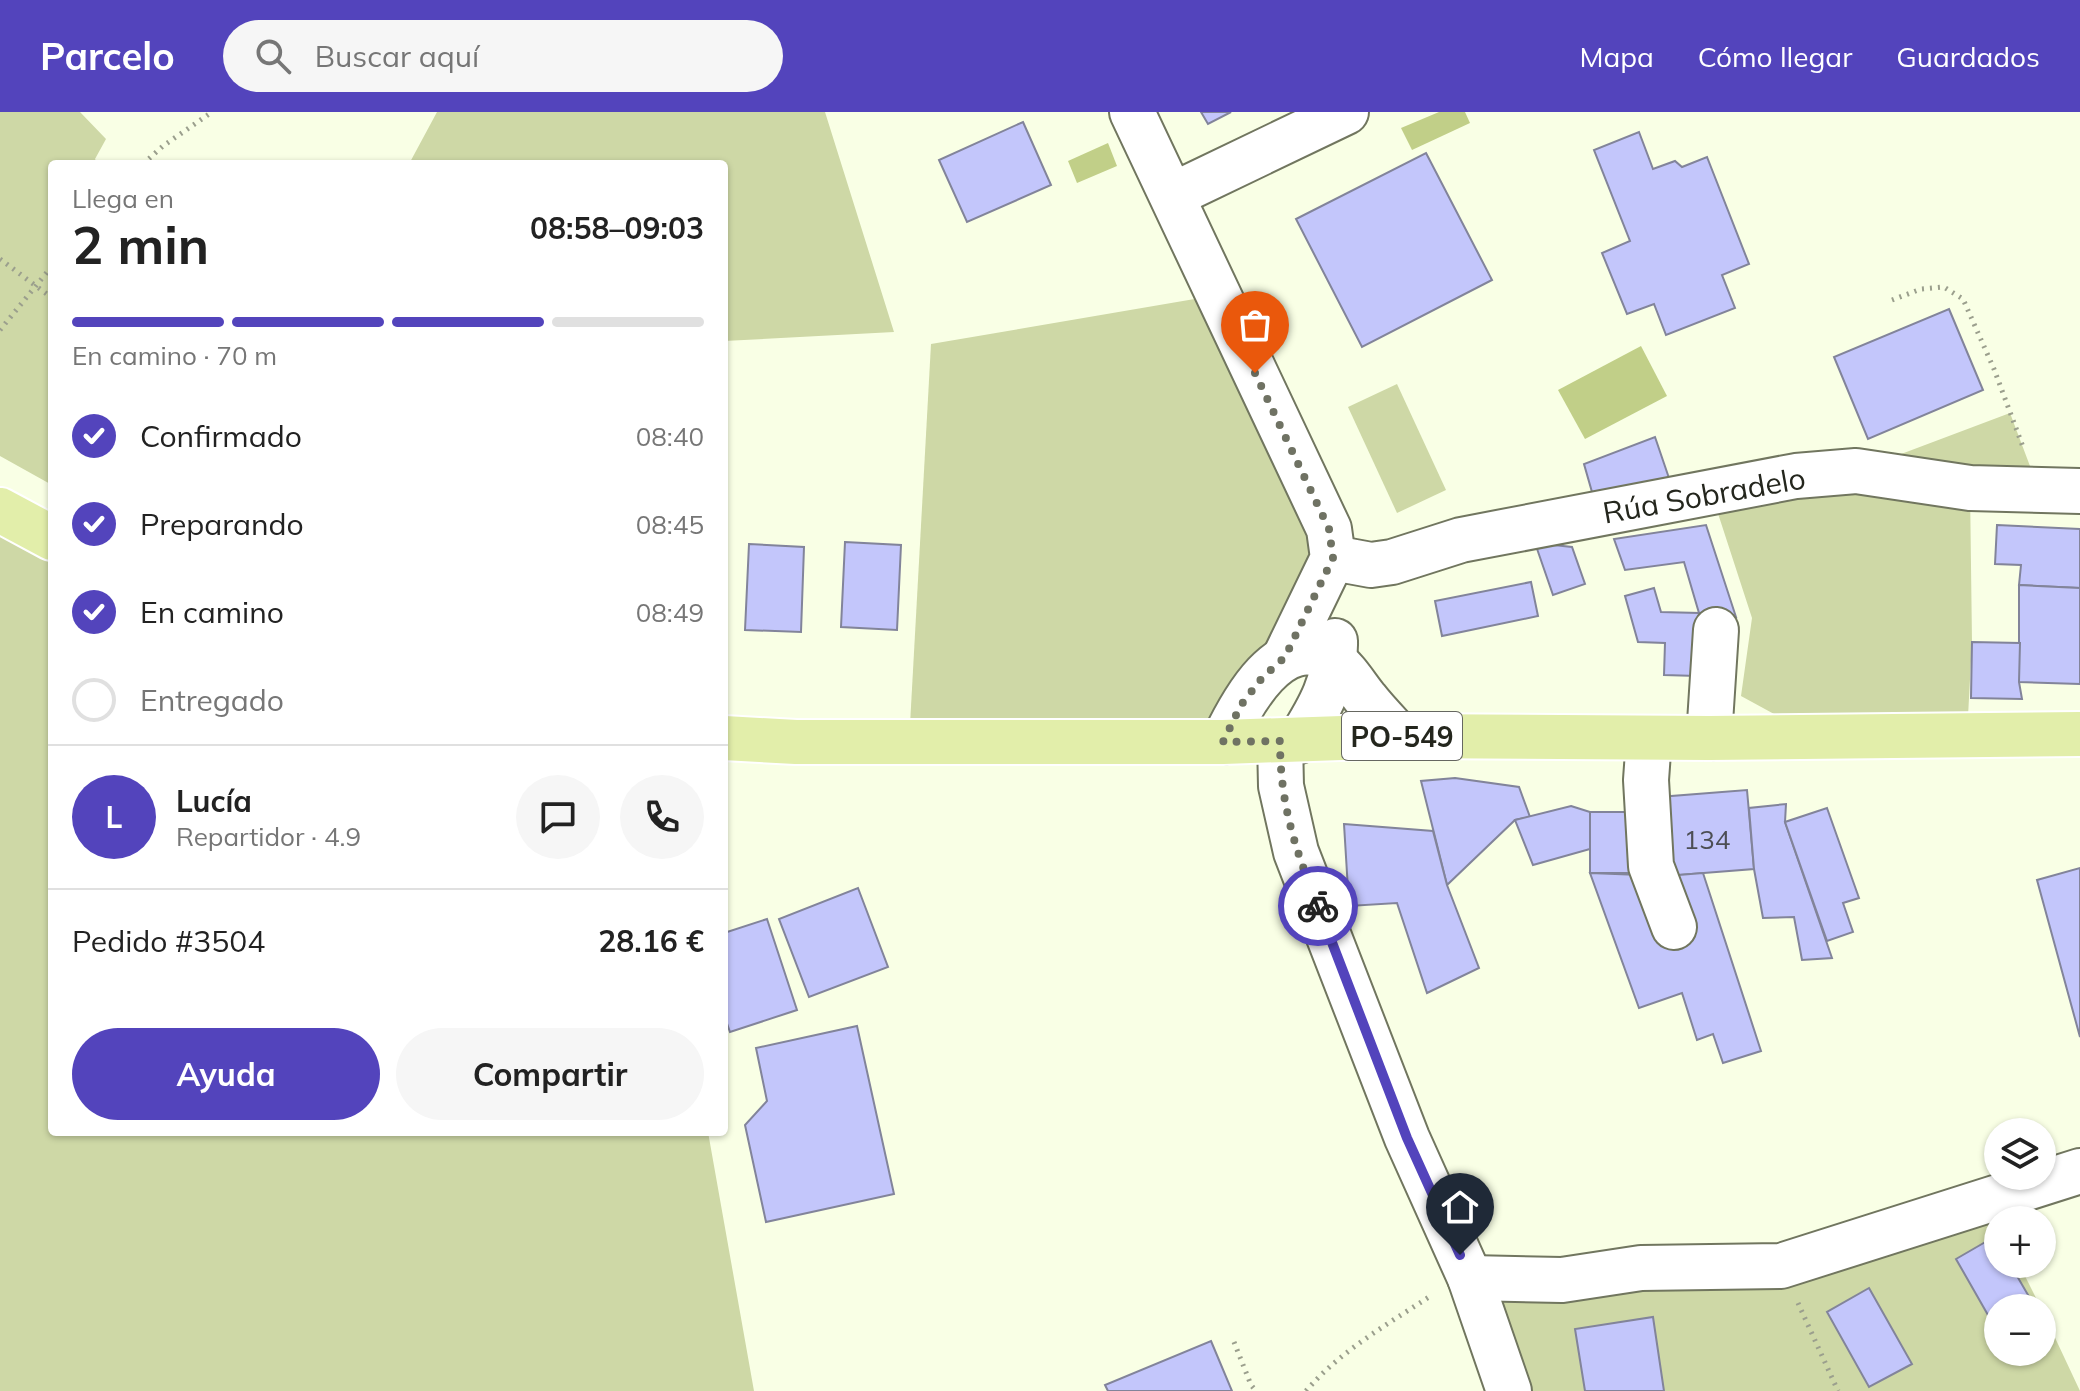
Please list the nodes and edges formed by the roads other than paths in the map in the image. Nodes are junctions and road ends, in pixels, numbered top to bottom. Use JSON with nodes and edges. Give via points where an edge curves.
{"nodes":[{"id":1,"x":1132,"y":112,"type":"edge"},
{"id":2,"x":1346,"y":112,"type":"edge"},
{"id":3,"x":1173,"y":195,"type":"junction"},
{"id":4,"x":2059,"y":490,"type":"edge"},
{"id":5,"x":0,"y":510,"type":"edge"},
{"id":6,"x":48,"y":536,"type":"edge"},
{"id":7,"x":1330,"y":566,"type":"junction"},
{"id":8,"x":1716,"y":630,"type":"dead end"},
{"id":9,"x":1285,"y":657,"type":"junction"},
{"id":10,"x":1335,"y":662,"type":"junction"},
{"id":11,"x":2080,"y":734,"type":"edge"},
{"id":12,"x":1399,"y":736,"type":"junction"},
{"id":13,"x":728,"y":738,"type":"edge"},
{"id":14,"x":1649,"y":738,"type":"junction"},
{"id":15,"x":1709,"y":738,"type":"junction"},
{"id":16,"x":1290,"y":741,"type":"junction"},
{"id":17,"x":1223,"y":742,"type":"junction"},
{"id":18,"x":1674,"y":927,"type":"dead end"},
{"id":19,"x":2080,"y":1171,"type":"edge"},
{"id":20,"x":1470,"y":1278,"type":"junction"},
{"id":21,"x":1497,"y":1385,"type":"edge"}],
"edges":[{"from":1,"to":3,"type":"street"},
{"from":2,"to":3,"type":"street"},
{"from":3,"to":7,"type":"street","via":[[1329,529]]},
{"from":4,"to":7,"type":"street","name":"Rúa Sobradelo","via":[[1970,488],[1856,471],[1796,476],[1461,540],[1392,562]]},
{"from":5,"to":6,"type":"main road"},
{"from":7,"to":9,"type":"street"},
{"from":7,"to":10,"type":"street"},
{"from":8,"to":15,"type":"street"},
{"from":9,"to":10,"type":"street","via":[[1309,652]]},
{"from":9,"to":17,"type":"street","via":[[1241,705]]},
{"from":10,"to":12,"type":"street"},
{"from":10,"to":16,"type":"street","via":[[1324,700]]},
{"from":11,"to":15,"type":"main road","number":"PO-549"},
{"from":12,"to":14,"type":"main road","number":"PO-549"},
{"from":12,"to":16,"type":"main road","number":"PO-549"},
{"from":13,"to":17,"type":"main road","number":"PO-549"},
{"from":14,"to":15,"type":"main road","number":"PO-549"},
{"from":14,"to":18,"type":"street","via":[[1651,866]]},
{"from":16,"to":17,"type":"main road","number":"PO-549"},
{"from":16,"to":20,"type":"street","via":[[1281,786],[1296,852],[1407,1138]]},
{"from":19,"to":20,"type":"street","via":[[1781,1266],[1641,1268],[1562,1280]]},
{"from":20,"to":21,"type":"street"}]}
